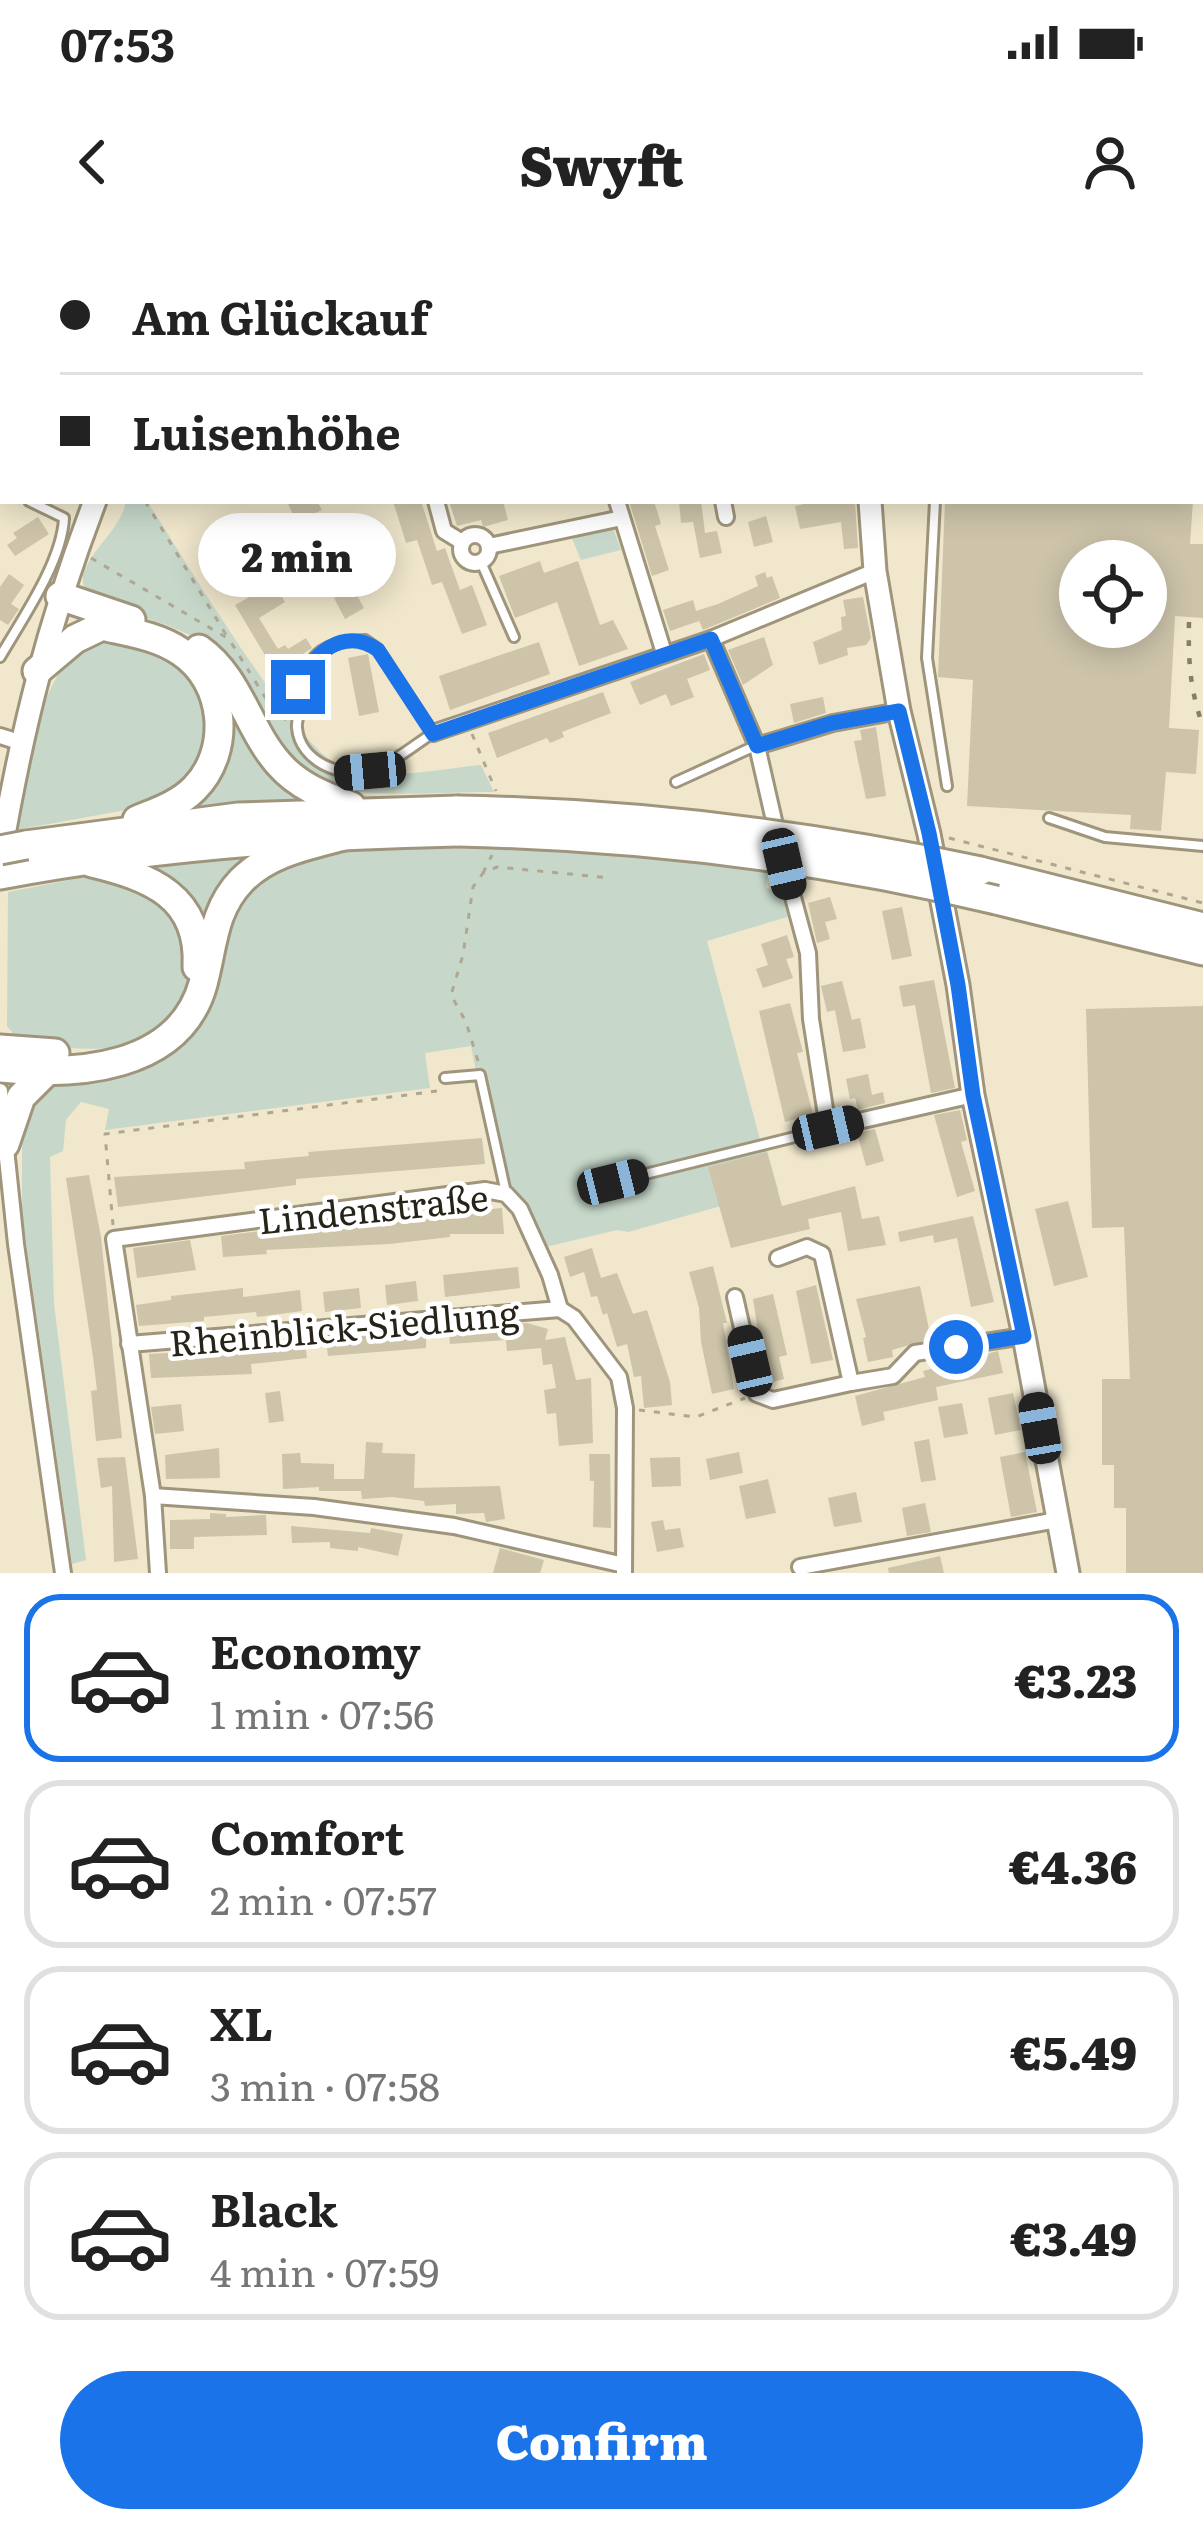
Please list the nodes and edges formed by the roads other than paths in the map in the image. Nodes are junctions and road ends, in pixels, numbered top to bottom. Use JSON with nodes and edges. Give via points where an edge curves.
{"nodes":[{"id":1,"x":35,"y":504,"type":"edge"},
{"id":2,"x":93,"y":504,"type":"edge"},
{"id":3,"x":437,"y":504,"type":"edge"},
{"id":4,"x":618,"y":504,"type":"edge"},
{"id":5,"x":870,"y":504,"type":"edge"},
{"id":6,"x":935,"y":504,"type":"edge"},
{"id":7,"x":622,"y":518,"type":"junction"},
{"id":8,"x":462,"y":542,"type":"junction"},
{"id":9,"x":489,"y":546,"type":"junction"},
{"id":10,"x":481,"y":562,"type":"junction"},
{"id":11,"x":875,"y":572,"type":"junction"},
{"id":12,"x":57,"y":604,"type":"junction"},
{"id":13,"x":102,"y":626,"type":"junction"},
{"id":14,"x":514,"y":637,"type":"dead end"},
{"id":15,"x":711,"y":639,"type":"junction"},
{"id":16,"x":664,"y":653,"type":"junction"},
{"id":17,"x":0,"y":657,"type":"edge"},
{"id":18,"x":37,"y":671,"type":"junction"},
{"id":19,"x":899,"y":711,"type":"junction"},
{"id":20,"x":433,"y":734,"type":"junction"},
{"id":21,"x":10,"y":739,"type":"edge"},
{"id":22,"x":757,"y":746,"type":"junction"},
{"id":23,"x":676,"y":782,"type":"dead end"},
{"id":24,"x":947,"y":786,"type":"dead end"},
{"id":25,"x":1049,"y":818,"type":"dead end"},
{"id":26,"x":458,"y":821,"type":"junction"},
{"id":27,"x":358,"y":823,"type":"junction"},
{"id":28,"x":110,"y":832,"type":"junction"},
{"id":29,"x":1203,"y":846,"type":"edge"},
{"id":30,"x":10,"y":859,"type":"edge"},
{"id":31,"x":82,"y":860,"type":"junction"},
{"id":32,"x":1203,"y":927,"type":"edge"},
{"id":33,"x":1203,"y":951,"type":"edge"},
{"id":34,"x":0,"y":1049,"type":"edge"},
{"id":35,"x":0,"y":1068,"type":"edge"},
{"id":36,"x":49,"y":1069,"type":"junction"},
{"id":37,"x":445,"y":1078,"type":"dead end"},
{"id":38,"x":0,"y":1091,"type":"edge"},
{"id":39,"x":973,"y":1095,"type":"junction"},
{"id":40,"x":828,"y":1128,"type":"junction"},
{"id":41,"x":5,"y":1144,"type":"junction"},
{"id":42,"x":613,"y":1182,"type":"dead end"},
{"id":43,"x":506,"y":1194,"type":"junction"},
{"id":44,"x":8,"y":1246,"type":"edge"},
{"id":45,"x":778,"y":1258,"type":"dead end"},
{"id":46,"x":735,"y":1297,"type":"dead end"},
{"id":47,"x":560,"y":1309,"type":"junction"},
{"id":48,"x":1024,"y":1336,"type":"junction"},
{"id":49,"x":129,"y":1344,"type":"junction"},
{"id":50,"x":851,"y":1383,"type":"junction"},
{"id":51,"x":153,"y":1496,"type":"junction"},
{"id":52,"x":1057,"y":1520,"type":"junction"},
{"id":53,"x":800,"y":1567,"type":"dead end"},
{"id":54,"x":624,"y":1569,"type":"edge"},
{"id":55,"x":63,"y":1573,"type":"edge"},
{"id":56,"x":158,"y":1573,"type":"edge"},
{"id":57,"x":1068,"y":1573,"type":"edge"}],
"edges":[{"from":1,"to":17,"type":"lane","via":[[64,518],[63,533]]},
{"from":2,"to":12,"type":"main road"},
{"from":3,"to":8,"type":"street","via":[[445,531]]},
{"from":4,"to":7,"type":"street"},
{"from":5,"to":11,"type":"main road"},
{"from":6,"to":24,"type":"lane","via":[[927,658]]},
{"from":7,"to":9,"type":"street"},
{"from":7,"to":16,"type":"street"},
{"from":8,"to":9,"type":"street","via":[[480,535]]},
{"from":8,"to":10,"type":"street","via":[[463,556]]},
{"from":9,"to":10,"type":"street"},
{"from":10,"to":14,"type":"lane"},
{"from":11,"to":15,"type":"street"},
{"from":11,"to":19,"type":"main road"},
{"from":12,"to":13,"type":"highway"},
{"from":12,"to":18,"type":"main road"},
{"from":12,"to":27,"type":"highway","via":[[206,653],[288,773]]},
{"from":13,"to":18,"type":"highway"},
{"from":13,"to":28,"type":"highway","via":[[186,655],[212,690],[219,718],[211,765],[196,787]]},
{"from":15,"to":16,"type":"street"},
{"from":15,"to":22,"type":"street"},
{"from":16,"to":20,"type":"street"},
{"from":18,"to":21,"type":"main road"},
{"from":19,"to":22,"type":"street"},
{"from":19,"to":39,"type":"main road","via":[[929,833]]},
{"from":20,"to":20,"type":"lane","via":[[370,771],[321,764],[297,728],[306,668],[329,647],[365,640]]},
{"from":21,"to":30,"type":"main road"},
{"from":22,"to":23,"type":"lane"},
{"from":22,"to":40,"type":"street","via":[[808,953]]},
{"from":25,"to":29,"type":"lane","via":[[1105,837]]},
{"from":26,"to":27,"type":"highway"},
{"from":26,"to":32,"type":"highway","bridge":true,"via":[[592,814],[786,834],[980,871]]},
{"from":26,"to":33,"type":"highway","bridge":true,"via":[[834,865]]},
{"from":27,"to":28,"type":"highway","via":[[238,817]]},
{"from":27,"to":31,"type":"highway"},
{"from":27,"to":36,"type":"highway","via":[[280,855],[239,884],[215,926],[198,1000],[171,1038],[118,1063]]},
{"from":28,"to":30,"type":"highway"},
{"from":30,"to":31,"type":"highway"},
{"from":31,"to":34,"type":"highway","via":[[136,874],[175,899],[196,940],[192,990],[159,1036],[125,1052]]},
{"from":35,"to":36,"type":"highway"},
{"from":36,"to":41,"type":"highway","via":[[21,1097]]},
{"from":37,"to":43,"type":"lane","via":[[481,1075]]},
{"from":38,"to":41,"type":"street"},
{"from":39,"to":40,"type":"street"},
{"from":39,"to":48,"type":"main road"},
{"from":40,"to":42,"type":"lane"},
{"from":41,"to":44,"type":"street"},
{"from":43,"to":47,"type":"street","name":"Lindenstraße","via":[[520,1209]]},
{"from":43,"to":49,"type":"street","name":"Lindenstraße","via":[[485,1190],[115,1238]]},
{"from":44,"to":55,"type":"street"},
{"from":45,"to":50,"type":"street","via":[[807,1247],[822,1254]]},
{"from":46,"to":50,"type":"street","via":[[757,1394],[772,1400]]},
{"from":47,"to":49,"type":"street","name":"Rheinblick-Siedlung"},
{"from":47,"to":54,"type":"street","name":"Lindenstraße","via":[[619,1377]]},
{"from":48,"to":50,"type":"street","via":[[915,1353],[893,1376]]},
{"from":48,"to":52,"type":"main road"},
{"from":49,"to":51,"type":"street"},
{"from":51,"to":54,"type":"street","via":[[454,1526]]},
{"from":51,"to":56,"type":"street"},
{"from":52,"to":53,"type":"street"},
{"from":52,"to":57,"type":"main road"}]}
